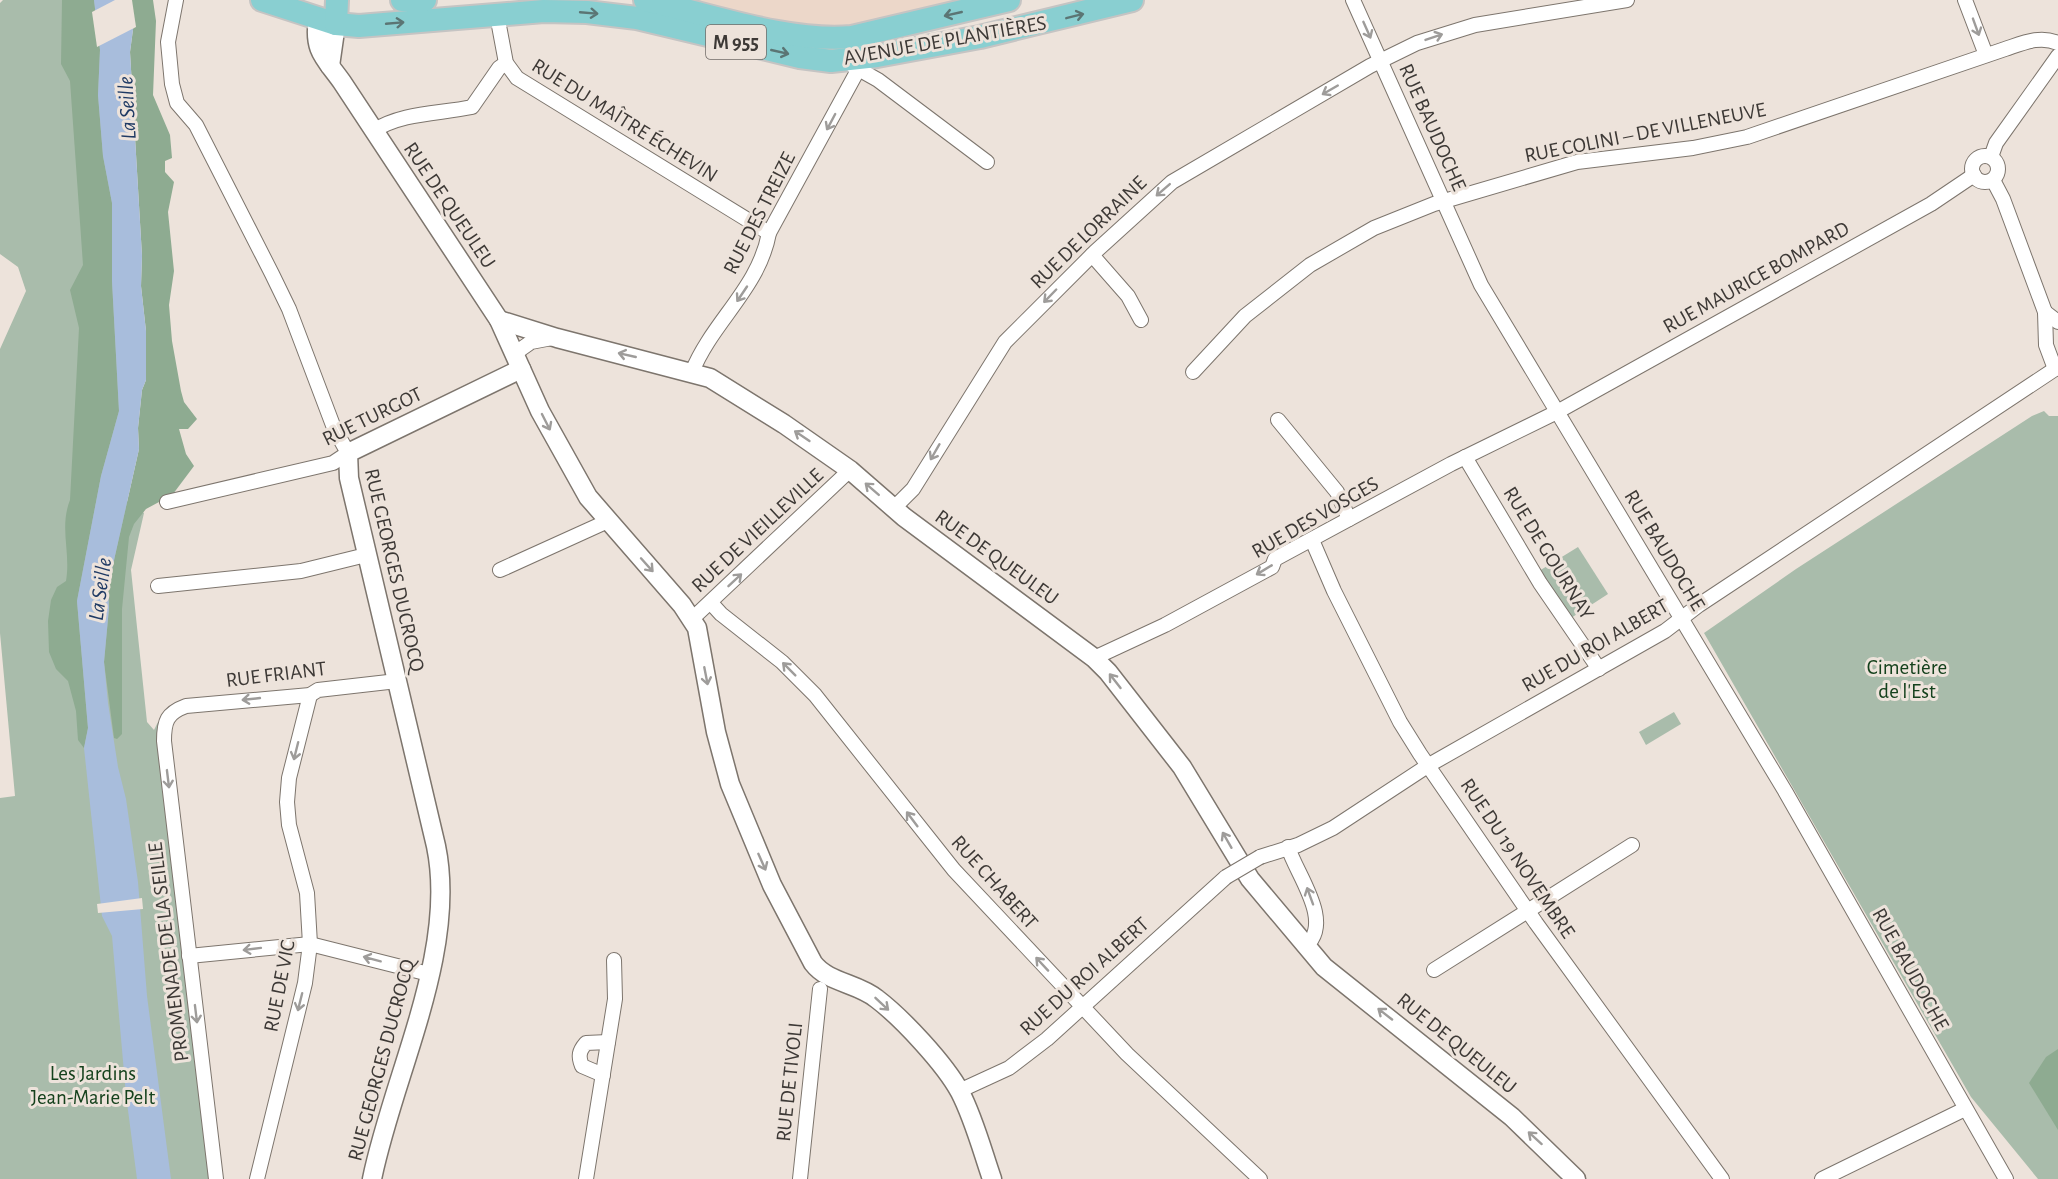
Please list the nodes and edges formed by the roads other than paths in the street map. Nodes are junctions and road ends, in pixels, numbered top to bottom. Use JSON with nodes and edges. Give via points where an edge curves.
{"nodes":[{"id":1,"x":176,"y":0,"type":"edge"},
{"id":2,"x":262,"y":0,"type":"edge"},
{"id":3,"x":330,"y":0,"type":"edge"},
{"id":4,"x":337,"y":0,"type":"edge"},
{"id":5,"x":402,"y":0,"type":"edge"},
{"id":6,"x":425,"y":0,"type":"edge"},
{"id":7,"x":645,"y":0,"type":"edge"},
{"id":8,"x":1010,"y":0,"type":"edge"},
{"id":9,"x":1132,"y":0,"type":"edge"},
{"id":10,"x":1353,"y":0,"type":"edge"},
{"id":11,"x":1627,"y":0,"type":"edge"},
{"id":12,"x":1965,"y":0,"type":"edge"},
{"id":13,"x":497,"y":15,"type":"junction"},
{"id":14,"x":327,"y":21,"type":"junction"},
{"id":15,"x":2058,"y":43,"type":"edge"},
{"id":16,"x":1986,"y":55,"type":"junction"},
{"id":17,"x":876,"y":56,"type":"junction"},
{"id":18,"x":2058,"y":56,"type":"edge"},
{"id":19,"x":1380,"y":60,"type":"junction"},
{"id":20,"x":506,"y":63,"type":"junction"},
{"id":21,"x":855,"y":65,"type":"junction"},
{"id":22,"x":878,"y":80,"type":"junction"},
{"id":23,"x":373,"y":131,"type":"junction"},
{"id":24,"x":1991,"y":158,"type":"junction"},
{"id":25,"x":987,"y":162,"type":"dead end"},
{"id":26,"x":1974,"y":175,"type":"junction"},
{"id":27,"x":1993,"y":180,"type":"junction"},
{"id":28,"x":1443,"y":202,"type":"junction"},
{"id":29,"x":769,"y":233,"type":"junction"},
{"id":30,"x":1092,"y":255,"type":"junction"},
{"id":31,"x":2045,"y":312,"type":"junction"},
{"id":32,"x":499,"y":320,"type":"junction"},
{"id":33,"x":1141,"y":320,"type":"dead end"},
{"id":34,"x":2058,"y":322,"type":"edge"},
{"id":35,"x":557,"y":338,"type":"junction"},
{"id":36,"x":518,"y":362,"type":"junction"},
{"id":37,"x":2056,"y":368,"type":"edge"},
{"id":38,"x":692,"y":372,"type":"junction"},
{"id":39,"x":1193,"y":372,"type":"dead end"},
{"id":40,"x":1557,"y":412,"type":"junction"},
{"id":41,"x":1278,"y":420,"type":"dead end"},
{"id":42,"x":348,"y":453,"type":"junction"},
{"id":43,"x":1465,"y":457,"type":"junction"},
{"id":44,"x":850,"y":470,"type":"junction"},
{"id":45,"x":167,"y":502,"type":"dead end"},
{"id":46,"x":894,"y":508,"type":"junction"},
{"id":47,"x":1349,"y":519,"type":"junction"},
{"id":48,"x":608,"y":521,"type":"junction"},
{"id":49,"x":1312,"y":540,"type":"junction"},
{"id":50,"x":366,"y":555,"type":"junction"},
{"id":51,"x":500,"y":570,"type":"dead end"},
{"id":52,"x":158,"y":586,"type":"dead end"},
{"id":53,"x":711,"y":603,"type":"junction"},
{"id":54,"x":692,"y":619,"type":"junction"},
{"id":55,"x":1682,"y":620,"type":"junction"},
{"id":56,"x":1094,"y":658,"type":"junction"},
{"id":57,"x":1599,"y":669,"type":"junction"},
{"id":58,"x":397,"y":681,"type":"junction"},
{"id":59,"x":310,"y":694,"type":"junction"},
{"id":60,"x":165,"y":720,"type":"joint"},
{"id":61,"x":1429,"y":765,"type":"junction"},
{"id":62,"x":1632,"y":845,"type":"dead end"},
{"id":63,"x":1288,"y":847,"type":"junction"},
{"id":64,"x":1529,"y":911,"type":"junction"},
{"id":65,"x":310,"y":944,"type":"junction"},
{"id":66,"x":1306,"y":946,"type":"junction"},
{"id":67,"x":189,"y":956,"type":"junction"},
{"id":68,"x":614,"y":960,"type":"dead end"},
{"id":69,"x":1434,"y":970,"type":"dead end"},
{"id":70,"x":429,"y":974,"type":"junction"},
{"id":71,"x":823,"y":978,"type":"junction"},
{"id":72,"x":1082,"y":1007,"type":"junction"},
{"id":73,"x":608,"y":1042,"type":"junction"},
{"id":74,"x":603,"y":1075,"type":"junction"},
{"id":75,"x":959,"y":1091,"type":"junction"},
{"id":76,"x":1965,"y":1109,"type":"junction"},
{"id":77,"x":216,"y":1179,"type":"edge"},
{"id":78,"x":257,"y":1179,"type":"edge"},
{"id":79,"x":372,"y":1179,"type":"edge"},
{"id":80,"x":586,"y":1179,"type":"edge"},
{"id":81,"x":800,"y":1179,"type":"edge"},
{"id":82,"x":992,"y":1179,"type":"edge"},
{"id":83,"x":1260,"y":1179,"type":"edge"},
{"id":84,"x":1576,"y":1179,"type":"edge"},
{"id":85,"x":1722,"y":1179,"type":"edge"},
{"id":86,"x":1822,"y":1179,"type":"edge"},
{"id":87,"x":2006,"y":1179,"type":"edge"}],
"edges":[{"from":1,"to":42,"type":"street","name":"RUE GEORGES DUCROCQ","via":[[168,42],[177,103],[196,125],[272,274],[334,428]]},
{"from":2,"to":14,"type":"main road","name":"AVENUE DE PLANTIÈRES","number":"M 955"},
{"from":3,"to":14,"type":"main road"},
{"from":4,"to":14,"type":"main road"},
{"from":5,"to":6,"type":"main road"},
{"from":8,"to":7,"type":"main road","name":"AVENUE DE PLANTIÈRES","number":"M 955","one_way":true,"via":[[852,37],[828,39]]},
{"from":17,"to":9,"type":"main road","name":"AVENUE DE PLANTIÈRES","number":"M 955","one_way":true,"via":[[992,34]]},
{"from":10,"to":19,"type":"street","name":"RUE BAUDOCHE","one_way":true},
{"from":19,"to":11,"type":"street","name":"RUE DE LORRAINE","one_way":true,"via":[[1417,43],[1475,26]]},
{"from":12,"to":16,"type":"street","one_way":true},
{"from":14,"to":13,"type":"main road","name":"AVENUE DE PLANTIÈRES","number":"M 955","one_way":true,"via":[[359,26]]},
{"from":13,"to":20,"type":"street","name":"RUE DU MAÎTRE ÉCHEVIN"},
{"from":13,"to":21,"type":"main road","name":"AVENUE DE PLANTIÈRES","number":"M 955","one_way":true,"via":[[544,11],[619,16],[800,57]]},
{"from":14,"to":23,"type":"street","name":"RUE DE QUEULEU","via":[[330,66]]},
{"from":15,"to":16,"type":"street","name":"RUE COLINI – DE VILLENEUVE","via":[[2035,40]]},
{"from":16,"to":28,"type":"street","name":"RUE COLINI – DE VILLENEUVE","via":[[1747,137],[1693,148],[1577,162]]},
{"from":17,"to":21,"type":"main road","name":"AVENUE DE PLANTIÈRES","number":"M 955"},
{"from":17,"to":22,"type":"street"},
{"from":18,"to":24,"type":"street","via":[[1996,143]]},
{"from":19,"to":28,"type":"street","name":"RUE BAUDOCHE"},
{"from":19,"to":30,"type":"street","name":"RUE DE LORRAINE","one_way":true,"via":[[1172,182]]},
{"from":20,"to":23,"type":"street","via":[[472,107],[446,113],[434,111],[386,123]]},
{"from":20,"to":29,"type":"street","name":"RUE DU MAÎTRE ÉCHEVIN","via":[[517,78]]},
{"from":21,"to":22,"type":"street"},
{"from":21,"to":29,"type":"street","name":"RUE DES TREIZE","one_way":true},
{"from":22,"to":25,"type":"street"},
{"from":23,"to":32,"type":"street","name":"RUE DE QUEULEU"},
{"from":24,"to":26,"type":"street","via":[[1983,156],[1976,160],[1972,167]]},
{"from":24,"to":27,"type":"street","via":[[1998,168]]},
{"from":26,"to":27,"type":"street","via":[[1980,181]]},
{"from":26,"to":40,"type":"street","name":"RUE MAURICE BOMPARD","via":[[1931,204]]},
{"from":27,"to":31,"type":"street"},
{"from":28,"to":39,"type":"street","name":"RUE COLINI – DE VILLENEUVE","via":[[1374,228],[1310,265],[1245,316]]},
{"from":28,"to":40,"type":"street","name":"RUE BAUDOCHE","via":[[1481,285]]},
{"from":29,"to":38,"type":"street","name":"RUE DES TREIZE","one_way":true,"via":[[765,254],[755,274]]},
{"from":30,"to":33,"type":"street","via":[[1128,296]]},
{"from":30,"to":46,"type":"street","name":"RUE DE LORRAINE","one_way":true,"via":[[1001,348],[913,489]]},
{"from":31,"to":34,"type":"street"},
{"from":31,"to":37,"type":"street","via":[[2046,345]]},
{"from":32,"to":35,"type":"street","name":"RUE DE QUEULEU"},
{"from":32,"to":36,"type":"street"},
{"from":35,"to":36,"type":"street","name":"RUE DE QUEULEU","via":[[531,342]]},
{"from":38,"to":35,"type":"street","name":"RUE DE QUEULEU","one_way":true},
{"from":36,"to":42,"type":"street","name":"RUE TURGOT"},
{"from":36,"to":48,"type":"street","one_way":true,"via":[[567,464]]},
{"from":37,"to":55,"type":"street","name":"RUE DU ROI ALBERT"},
{"from":44,"to":38,"type":"street","name":"RUE DE QUEULEU","one_way":true,"via":[[770,415],[710,378]]},
{"from":40,"to":43,"type":"street","name":"RUE DES VOSGES"},
{"from":40,"to":55,"type":"street","name":"RUE BAUDOCHE"},
{"from":41,"to":47,"type":"street","via":[[1337,492]]},
{"from":42,"to":45,"type":"street","name":"RUE TURGOT","via":[[333,463]]},
{"from":42,"to":50,"type":"street","name":"RUE GEORGES DUCROCQ","via":[[349,478]]},
{"from":43,"to":47,"type":"street","name":"RUE DES VOSGES"},
{"from":43,"to":57,"type":"street","name":"RUE DE GOURNAY","via":[[1540,582]]},
{"from":46,"to":44,"type":"street","name":"RUE DE QUEULEU","one_way":true},
{"from":53,"to":44,"type":"street","name":"RUE DE VIEILLEVILLE","one_way":true},
{"from":46,"to":56,"type":"street","name":"RUE DE QUEULEU"},
{"from":47,"to":49,"type":"street","name":"RUE DES VOSGES"},
{"from":48,"to":51,"type":"street"},
{"from":48,"to":54,"type":"street","one_way":true},
{"from":49,"to":56,"type":"street","name":"RUE DES VOSGES","one_way":true,"via":[[1275,559],[1272,567],[1165,625]]},
{"from":49,"to":61,"type":"street","name":"RUE DU 19 NOVEMBRE","via":[[1400,722]]},
{"from":50,"to":52,"type":"street","via":[[301,571]]},
{"from":50,"to":58,"type":"street","name":"RUE GEORGES DUCROCQ"},
{"from":53,"to":54,"type":"street","name":"RUE DE VIEILLEVILLE"},
{"from":72,"to":53,"type":"street","name":"RUE CHABERT","one_way":true,"via":[[954,870],[815,695]]},
{"from":54,"to":71,"type":"street","one_way":true,"via":[[730,784],[772,885]]},
{"from":55,"to":57,"type":"street","name":"RUE DU ROI ALBERT"},
{"from":55,"to":76,"type":"street","name":"RUE BAUDOCHE","via":[[1846,897]]},
{"from":66,"to":56,"type":"street","name":"RUE DE QUEULEU","one_way":true,"via":[[1250,879],[1182,767]]},
{"from":57,"to":61,"type":"street","name":"RUE DU ROI ALBERT"},
{"from":58,"to":59,"type":"street","name":"RUE FRIANT"},
{"from":58,"to":70,"type":"street","name":"RUE GEORGES DUCROCQ","via":[[442,877],[441,917]]},
{"from":59,"to":60,"type":"street","name":"RUE FRIANT","one_way":true,"via":[[186,706],[173,711]]},
{"from":59,"to":65,"type":"street","name":"RUE DE VIC","one_way":true,"via":[[289,778],[287,802],[307,893]]},
{"from":60,"to":67,"type":"street","name":"PROMENADE DE LA SEILLE","one_way":true,"via":[[164,741]]},
{"from":61,"to":63,"type":"street","name":"RUE DU ROI ALBERT","via":[[1333,828]]},
{"from":61,"to":64,"type":"street","name":"RUE DU 19 NOVEMBRE"},
{"from":62,"to":64,"type":"street"},
{"from":66,"to":63,"type":"street","one_way":true,"via":[[1314,935],[1315,911]]},
{"from":63,"to":72,"type":"street","name":"RUE DU ROI ALBERT","bridge":true,"via":[[1260,857],[1226,877]]},
{"from":64,"to":69,"type":"street"},
{"from":64,"to":85,"type":"street","name":"RUE DU 19 NOVEMBRE"},
{"from":65,"to":67,"type":"street","one_way":true},
{"from":70,"to":65,"type":"street","one_way":true},
{"from":65,"to":78,"type":"street","name":"RUE DE VIC","one_way":true,"via":[[305,983]]},
{"from":84,"to":66,"type":"street","name":"RUE DE QUEULEU","one_way":true,"via":[[1512,1117],[1333,975]]},
{"from":67,"to":77,"type":"street","name":"PROMENADE DE LA SEILLE","one_way":true},
{"from":68,"to":73,"type":"street","via":[[615,999]]},
{"from":70,"to":79,"type":"street","name":"RUE GEORGES DUCROCQ"},
{"from":71,"to":75,"type":"street","one_way":true,"via":[[860,988],[877,999],[920,1042]]},
{"from":71,"to":81,"type":"street","name":"RUE DE TIVOLI"},
{"from":72,"to":75,"type":"street","name":"RUE DU ROI ALBERT","via":[[1009,1068]]},
{"from":72,"to":83,"type":"street","name":"RUE CHABERT"},
{"from":73,"to":74,"type":"street"},
{"from":73,"to":74,"type":"street","via":[[586,1043],[580,1050],[582,1066]]},
{"from":74,"to":80,"type":"street"},
{"from":75,"to":82,"type":"street"},
{"from":76,"to":86,"type":"street"},
{"from":76,"to":87,"type":"street","name":"RUE BAUDOCHE"}]}
